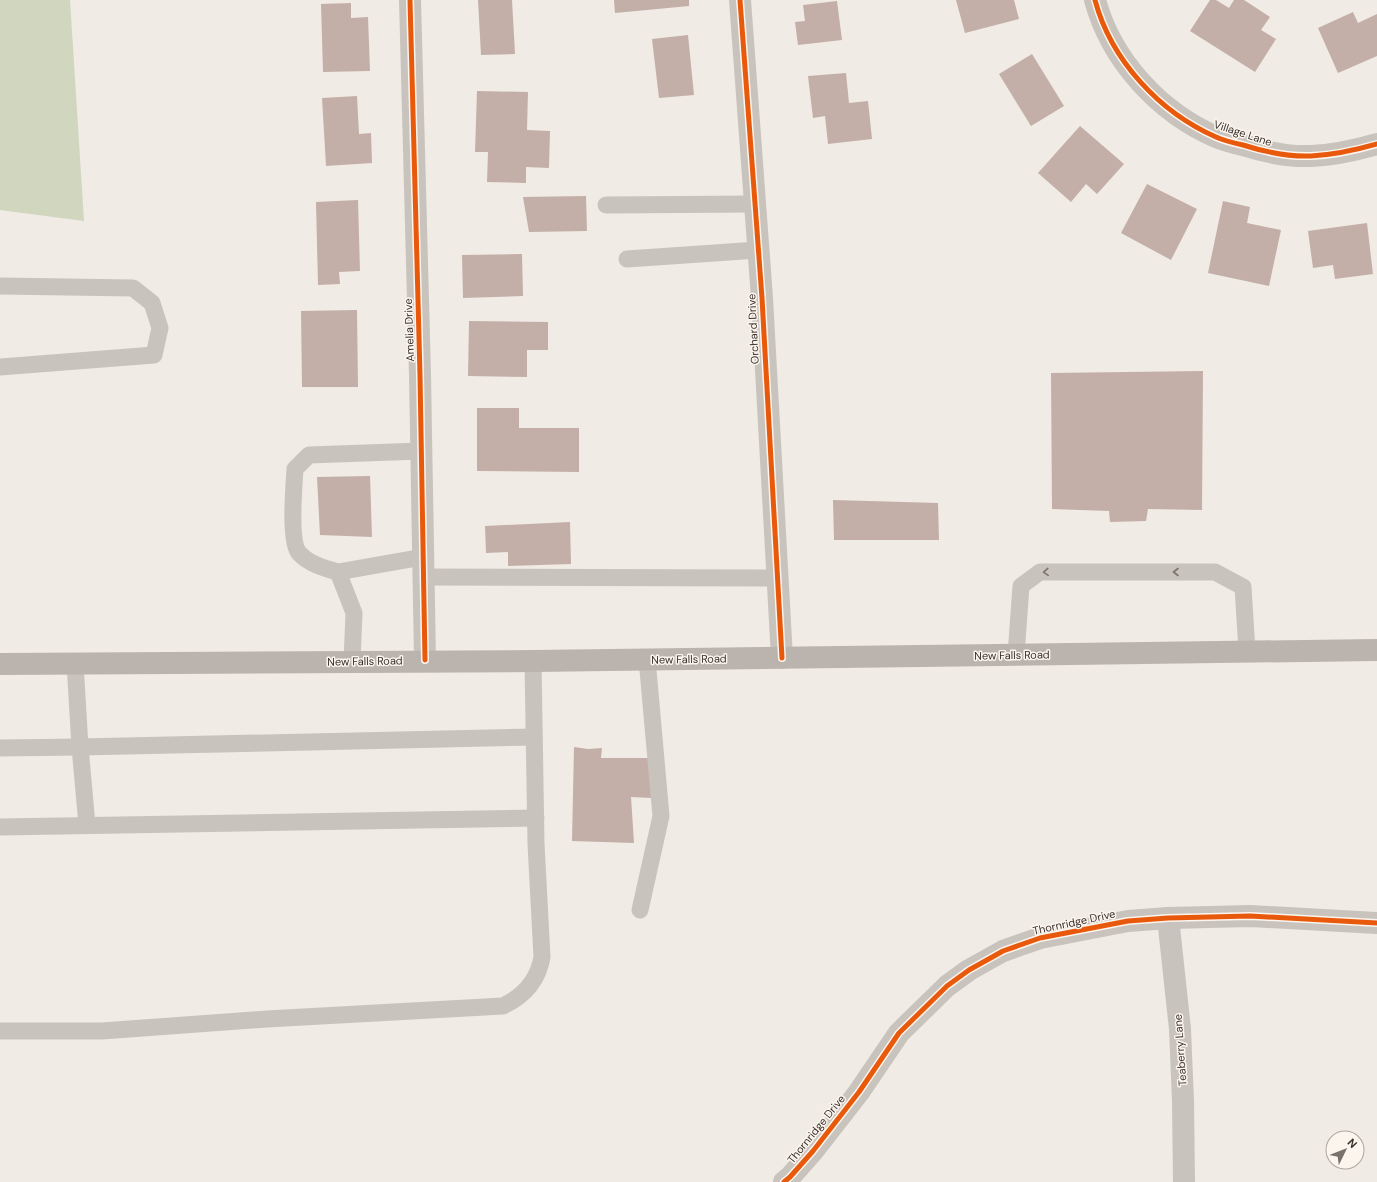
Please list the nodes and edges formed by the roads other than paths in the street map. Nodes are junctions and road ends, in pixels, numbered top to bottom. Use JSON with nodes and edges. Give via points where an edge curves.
{"nodes":[{"id":1,"x":410,"y":0,"type":"edge"},
{"id":2,"x":740,"y":0,"type":"edge"},
{"id":3,"x":1095,"y":0,"type":"edge"},
{"id":4,"x":1377,"y":144,"type":"edge"},
{"id":5,"x":755,"y":204,"type":"junction"},
{"id":6,"x":606,"y":205,"type":"dead end"},
{"id":7,"x":758,"y":250,"type":"junction"},
{"id":8,"x":627,"y":260,"type":"dead end"},
{"id":9,"x":0,"y":286,"type":"edge"},
{"id":10,"x":0,"y":367,"type":"edge"},
{"id":11,"x":421,"y":450,"type":"junction"},
{"id":12,"x":423,"y":567,"type":"junction"},
{"id":13,"x":338,"y":572,"type":"junction"},
{"id":14,"x":778,"y":578,"type":"junction"},
{"id":15,"x":1377,"y":650,"type":"edge"},
{"id":16,"x":1247,"y":652,"type":"junction"},
{"id":17,"x":1016,"y":654,"type":"junction"},
{"id":18,"x":782,"y":658,"type":"junction"},
{"id":19,"x":646,"y":659,"type":"junction"},
{"id":20,"x":425,"y":660,"type":"junction"},
{"id":21,"x":352,"y":661,"type":"junction"},
{"id":22,"x":533,"y":661,"type":"junction"},
{"id":23,"x":75,"y":663,"type":"junction"},
{"id":24,"x":0,"y":664,"type":"edge"},
{"id":25,"x":534,"y":736,"type":"junction"},
{"id":26,"x":80,"y":747,"type":"junction"},
{"id":27,"x":0,"y":748,"type":"edge"},
{"id":28,"x":536,"y":818,"type":"junction"},
{"id":29,"x":87,"y":825,"type":"junction"},
{"id":30,"x":0,"y":827,"type":"edge"},
{"id":31,"x":640,"y":910,"type":"dead end"},
{"id":32,"x":1168,"y":918,"type":"junction"},
{"id":33,"x":1377,"y":923,"type":"edge"},
{"id":34,"x":0,"y":1030,"type":"edge"},
{"id":35,"x":784,"y":1182,"type":"edge"},
{"id":36,"x":1184,"y":1182,"type":"edge"}],
"edges":[{"from":1,"to":11,"type":"street","name":"Amelia Drive"},
{"from":2,"to":5,"type":"street","name":"Orchard Drive"},
{"from":3,"to":4,"type":"street","name":"Village Lane","via":[[1110,38],[1130,70],[1151,93],[1181,117],[1217,137],[1260,151],[1299,156],[1350,152]]},
{"from":5,"to":6,"type":"lane"},
{"from":5,"to":7,"type":"street","name":"Orchard Drive"},
{"from":7,"to":8,"type":"lane"},
{"from":7,"to":14,"type":"street","name":"Orchard Drive"},
{"from":9,"to":10,"type":"lane","via":[[133,288],[152,303],[160,328],[154,355]]},
{"from":11,"to":12,"type":"street","name":"Amelia Drive"},
{"from":11,"to":13,"type":"lane","via":[[309,455],[295,469],[293,534],[298,552],[315,565]]},
{"from":12,"to":13,"type":"lane"},
{"from":12,"to":14,"type":"lane"},
{"from":12,"to":20,"type":"street","name":"Amelia Drive"},
{"from":13,"to":21,"type":"lane","via":[[354,613]]},
{"from":14,"to":18,"type":"street","name":"Orchard Drive"},
{"from":15,"to":16,"type":"main road","name":"New Falls Road"},
{"from":16,"to":17,"type":"main road","name":"New Falls Road"},
{"from":16,"to":17,"type":"lane","one_way":true,"via":[[1243,588],[1215,572],[1040,572],[1021,586]]},
{"from":17,"to":18,"type":"main road","name":"New Falls Road"},
{"from":18,"to":19,"type":"main road","name":"New Falls Road"},
{"from":19,"to":22,"type":"main road","name":"New Falls Road"},
{"from":19,"to":31,"type":"lane","via":[[661,816]]},
{"from":20,"to":21,"type":"main road","name":"New Falls Road"},
{"from":20,"to":22,"type":"main road","name":"New Falls Road"},
{"from":21,"to":23,"type":"main road","name":"New Falls Road"},
{"from":22,"to":25,"type":"lane"},
{"from":23,"to":24,"type":"main road","name":"New Falls Road"},
{"from":23,"to":26,"type":"lane"},
{"from":25,"to":26,"type":"lane"},
{"from":25,"to":28,"type":"lane"},
{"from":26,"to":27,"type":"lane"},
{"from":26,"to":29,"type":"lane"},
{"from":28,"to":29,"type":"lane"},
{"from":28,"to":34,"type":"lane","via":[[538,911],[542,957],[535,980],[520,997],[503,1006],[102,1031]]},
{"from":29,"to":30,"type":"lane"},
{"from":32,"to":33,"type":"street","name":"Thornridge Drive","via":[[1250,916]]},
{"from":32,"to":35,"type":"street","name":"Thornridge Drive","via":[[1128,921],[1040,938],[1003,951],[969,970],[947,986],[899,1033],[813,1151]]},
{"from":32,"to":36,"type":"street","name":"Teaberry Lane","via":[[1180,1029],[1184,1100]]}]}
